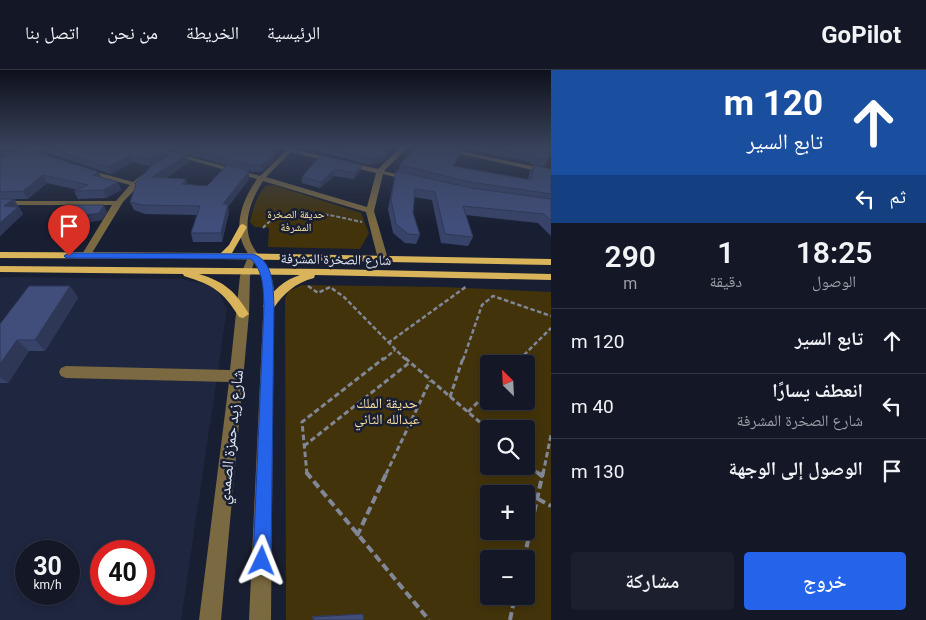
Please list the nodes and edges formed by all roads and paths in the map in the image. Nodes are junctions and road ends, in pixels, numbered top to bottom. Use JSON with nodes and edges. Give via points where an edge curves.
{"nodes":[{"id":1,"x":98,"y":174,"type":"edge"},
{"id":2,"x":147,"y":174,"type":"edge"},
{"id":3,"x":242,"y":174,"type":"edge"},
{"id":4,"x":265,"y":174,"type":"edge"},
{"id":5,"x":379,"y":174,"type":"edge"},
{"id":6,"x":390,"y":174,"type":"edge"},
{"id":7,"x":261,"y":178,"type":"junction"},
{"id":8,"x":419,"y":181,"type":"edge"},
{"id":9,"x":134,"y":184,"type":"junction"},
{"id":10,"x":0,"y":203,"type":"edge"},
{"id":11,"x":118,"y":203,"type":"junction"},
{"id":12,"x":370,"y":211,"type":"junction"},
{"id":13,"x":374,"y":224,"type":"junction"},
{"id":14,"x":243,"y":228,"type":"junction"},
{"id":15,"x":263,"y":228,"type":"dead end"},
{"id":16,"x":0,"y":255,"type":"edge"},
{"id":17,"x":86,"y":256,"type":"junction"},
{"id":18,"x":224,"y":256,"type":"junction"},
{"id":19,"x":253,"y":256,"type":"junction"},
{"id":20,"x":383,"y":259,"type":"junction"},
{"id":21,"x":551,"y":262,"type":"edge"},
{"id":22,"x":0,"y":269,"type":"edge"},
{"id":23,"x":174,"y":270,"type":"junction"},
{"id":24,"x":246,"y":271,"type":"junction"},
{"id":25,"x":266,"y":271,"type":"junction"},
{"id":26,"x":329,"y":272,"type":"junction"},
{"id":27,"x":551,"y":277,"type":"edge"},
{"id":28,"x":305,"y":283,"type":"dead end"},
{"id":29,"x":467,"y":286,"type":"dead end"},
{"id":30,"x":269,"y":306,"type":"junction"},
{"id":31,"x":243,"y":314,"type":"junction"},
{"id":32,"x":551,"y":316,"type":"edge"},
{"id":33,"x":551,"y":328,"type":"edge"},
{"id":34,"x":388,"y":343,"type":"junction"},
{"id":35,"x":395,"y":350,"type":"junction"},
{"id":36,"x":525,"y":355,"type":"edge"},
{"id":37,"x":409,"y":363,"type":"junction"},
{"id":38,"x":66,"y":372,"type":"dead end"},
{"id":39,"x":236,"y":376,"type":"junction"},
{"id":40,"x":430,"y":380,"type":"junction"},
{"id":41,"x":450,"y":397,"type":"junction"},
{"id":42,"x":480,"y":400,"type":"edge"},
{"id":43,"x":468,"y":412,"type":"junction"},
{"id":44,"x":480,"y":422,"type":"edge"},
{"id":45,"x":551,"y":435,"type":"edge"},
{"id":46,"x":304,"y":446,"type":"junction"},
{"id":47,"x":535,"y":470,"type":"edge"},
{"id":48,"x":543,"y":477,"type":"junction"},
{"id":49,"x":538,"y":499,"type":"junction"},
{"id":50,"x":551,"y":506,"type":"edge"},
{"id":51,"x":357,"y":536,"type":"junction"},
{"id":52,"x":526,"y":550,"type":"edge"},
{"id":53,"x":513,"y":605,"type":"edge"},
{"id":54,"x":210,"y":620,"type":"edge"},
{"id":55,"x":260,"y":620,"type":"edge"},
{"id":56,"x":429,"y":620,"type":"edge"},
{"id":57,"x":510,"y":620,"type":"edge"}],
"edges":[{"from":1,"to":9,"type":"street"},
{"from":2,"to":9,"type":"street"},
{"from":3,"to":7,"type":"street"},
{"from":4,"to":7,"type":"street"},
{"from":5,"to":12,"type":"street"},
{"from":6,"to":8,"type":"street"},
{"from":7,"to":12,"type":"street"},
{"from":7,"to":14,"type":"street","via":[[245,209]]},
{"from":9,"to":11,"type":"street"},
{"from":10,"to":11,"type":"street"},
{"from":11,"to":17,"type":"street"},
{"from":12,"to":13,"type":"street"},
{"from":13,"to":15,"type":"path","via":[[306,213],[269,219]]},
{"from":13,"to":20,"type":"street"},
{"from":14,"to":18,"type":"main road"},
{"from":14,"to":19,"type":"street"},
{"from":16,"to":17,"type":"main road","name":"شارع الصخرة المشرفة"},
{"from":17,"to":18,"type":"main road","name":"شارع الصخرة المشرفة"},
{"from":18,"to":19,"type":"main road","name":"شارع الصخرة المشرفة"},
{"from":19,"to":20,"type":"main road","name":"شارع الصخرة المشرفة"},
{"from":19,"to":24,"type":"street","name":"شارع زيد حمزة الصمدي"},
{"from":19,"to":25,"type":"street"},
{"from":20,"to":21,"type":"main road","name":"شارع الصخرة المشرفة"},
{"from":22,"to":23,"type":"main road","name":"شارع الصخرة المشرفة"},
{"from":23,"to":24,"type":"main road","name":"شارع الصخرة المشرفة"},
{"from":23,"to":31,"type":"main road","via":[[220,284],[229,291]]},
{"from":24,"to":25,"type":"main road","name":"شارع الصخرة المشرفة"},
{"from":24,"to":31,"type":"street","name":"شارع زيد حمزة الصمدي"},
{"from":25,"to":26,"type":"main road","name":"شارع الصخرة المشرفة"},
{"from":25,"to":30,"type":"street"},
{"from":26,"to":27,"type":"main road","name":"شارع الصخرة المشرفة"},
{"from":26,"to":30,"type":"main road","via":[[292,282]]},
{"from":28,"to":34,"type":"path","via":[[318,293],[330,287],[344,297]]},
{"from":29,"to":34,"type":"path"},
{"from":30,"to":55,"type":"street"},
{"from":31,"to":39,"type":"street","name":"شارع زيد حمزة الصمدي"},
{"from":32,"to":41,"type":"path","via":[[493,296],[482,305]]},
{"from":33,"to":36,"type":"path"},
{"from":34,"to":35,"type":"path"},
{"from":35,"to":37,"type":"path"},
{"from":35,"to":46,"type":"path","via":[[302,422]]},
{"from":37,"to":40,"type":"path"},
{"from":37,"to":46,"type":"path"},
{"from":38,"to":39,"type":"street"},
{"from":39,"to":54,"type":"street","name":"شارع زيد حمزة الصمدي"},
{"from":40,"to":41,"type":"path"},
{"from":40,"to":51,"type":"path"},
{"from":41,"to":43,"type":"path"},
{"from":42,"to":43,"type":"path"},
{"from":43,"to":44,"type":"path"},
{"from":45,"to":48,"type":"path"},
{"from":46,"to":51,"type":"path","via":[[306,472]]},
{"from":47,"to":48,"type":"path"},
{"from":48,"to":49,"type":"path"},
{"from":49,"to":50,"type":"path"},
{"from":49,"to":52,"type":"path"},
{"from":51,"to":56,"type":"path"},
{"from":53,"to":57,"type":"path"}]}
